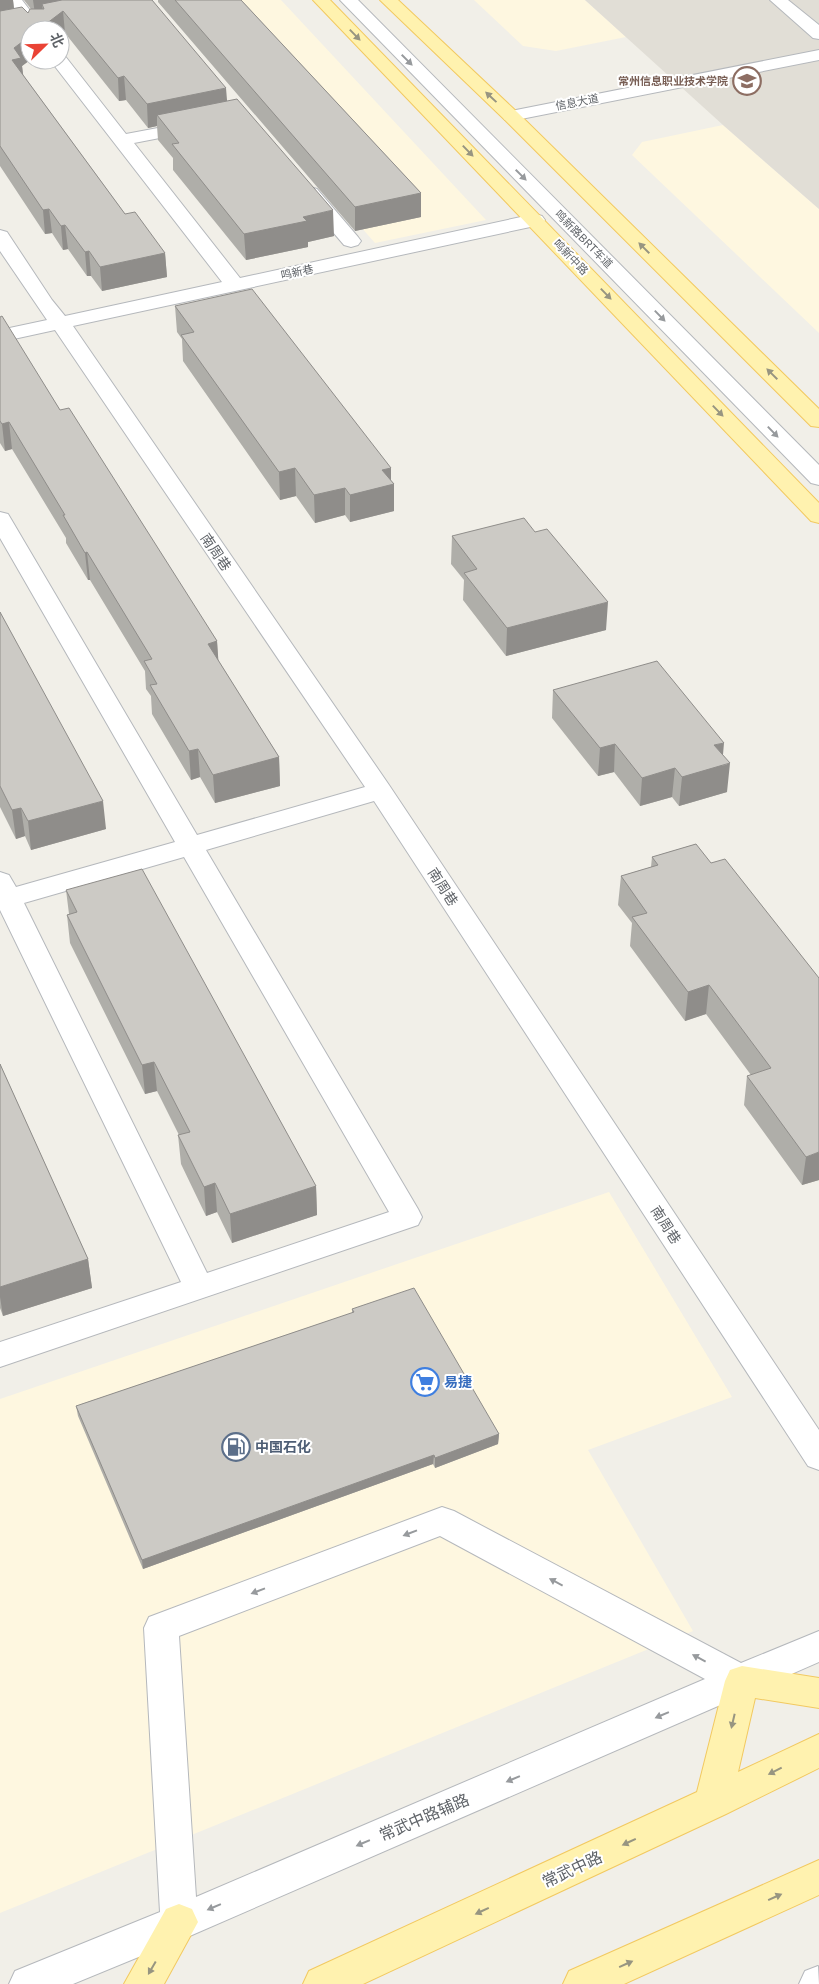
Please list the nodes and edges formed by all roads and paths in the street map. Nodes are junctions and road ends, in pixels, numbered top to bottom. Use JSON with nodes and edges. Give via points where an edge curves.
{"nodes":[{"id":1,"x":13,"y":0,"type":"edge"},
{"id":2,"x":321,"y":0,"type":"edge"},
{"id":3,"x":348,"y":0,"type":"edge"},
{"id":4,"x":370,"y":0,"type":"edge"},
{"id":5,"x":388,"y":0,"type":"edge"},
{"id":6,"x":778,"y":0,"type":"edge"},
{"id":7,"x":49,"y":18,"type":"edge"},
{"id":8,"x":28,"y":20,"type":"edge"},
{"id":9,"x":45,"y":20,"type":"edge"},
{"id":10,"x":10,"y":25,"type":"edge"},
{"id":11,"x":20,"y":25,"type":"edge"},
{"id":12,"x":819,"y":34,"type":"edge"},
{"id":13,"x":819,"y":55,"type":"edge"},
{"id":14,"x":67,"y":70,"type":"edge"},
{"id":15,"x":511,"y":116,"type":"junction"},
{"id":16,"x":215,"y":122,"type":"edge"},
{"id":17,"x":122,"y":140,"type":"junction"},
{"id":18,"x":300,"y":182,"type":"edge"},
{"id":19,"x":535,"y":220,"type":"junction"},
{"id":20,"x":0,"y":236,"type":"edge"},
{"id":21,"x":351,"y":241,"type":"edge"},
{"id":22,"x":235,"y":285,"type":"junction"},
{"id":23,"x":60,"y":323,"type":"junction"},
{"id":24,"x":0,"y":336,"type":"edge"},
{"id":25,"x":819,"y":421,"type":"edge"},
{"id":26,"x":819,"y":452,"type":"edge"},
{"id":27,"x":819,"y":478,"type":"edge"},
{"id":28,"x":819,"y":516,"type":"edge"},
{"id":29,"x":0,"y":519,"type":"edge"},
{"id":30,"x":380,"y":791,"type":"junction"},
{"id":31,"x":190,"y":846,"type":"junction"},
{"id":32,"x":3,"y":893,"type":"edge"},
{"id":33,"x":199,"y":1288,"type":"junction"},
{"id":34,"x":0,"y":1354,"type":"edge"},
{"id":35,"x":819,"y":1457,"type":"edge"},
{"id":36,"x":819,"y":1646,"type":"edge"},
{"id":37,"x":742,"y":1681,"type":"junction"},
{"id":38,"x":819,"y":1693,"type":"edge"},
{"id":39,"x":819,"y":1750,"type":"edge"},
{"id":40,"x":713,"y":1802,"type":"junction"},
{"id":41,"x":819,"y":1877,"type":"edge"},
{"id":42,"x":179,"y":1922,"type":"junction"},
{"id":43,"x":28,"y":1984,"type":"edge"},
{"id":44,"x":143,"y":1984,"type":"edge"},
{"id":45,"x":322,"y":1984,"type":"edge"},
{"id":46,"x":582,"y":1984,"type":"edge"}],
"edges":[{"from":1,"to":8,"type":"street"},
{"from":2,"to":19,"type":"main road","name":"鸣新中路","one_way":true},
{"from":3,"to":27,"type":"street","name":"鸣新路BRT车道","one_way":true},
{"from":4,"to":26,"type":"street","name":"鸣新路BRT车道"},
{"from":15,"to":5,"type":"main road","one_way":true},
{"from":6,"to":12,"type":"street"},
{"from":7,"to":9,"type":"street"},
{"from":10,"to":11,"type":"street"},
{"from":13,"to":15,"type":"street","name":"信息大道"},
{"from":14,"to":17,"type":"street"},
{"from":25,"to":15,"type":"main road","one_way":true},
{"from":16,"to":17,"type":"street"},
{"from":17,"to":22,"type":"street"},
{"from":18,"to":21,"type":"street"},
{"from":19,"to":22,"type":"street","name":"鸣新巷"},
{"from":19,"to":28,"type":"main road","name":"鸣新中路","one_way":true},
{"from":20,"to":23,"type":"street","name":"南周巷"},
{"from":22,"to":23,"type":"street","name":"鸣新巷"},
{"from":23,"to":24,"type":"street","name":"鸣新巷"},
{"from":23,"to":30,"type":"street","name":"南周巷"},
{"from":29,"to":31,"type":"street"},
{"from":30,"to":31,"type":"street"},
{"from":30,"to":35,"type":"street","name":"南周巷"},
{"from":31,"to":32,"type":"street"},
{"from":31,"to":33,"type":"street","via":[[407,1217]]},
{"from":32,"to":33,"type":"street"},
{"from":33,"to":34,"type":"street"},
{"from":36,"to":37,"type":"street","name":"常武中路辅路"},
{"from":37,"to":38,"type":"main road"},
{"from":37,"to":40,"type":"main road","one_way":true},
{"from":37,"to":42,"type":"street","name":"常武中路辅路","one_way":true},
{"from":37,"to":42,"type":"street","one_way":true,"via":[[442,1521],[161,1628]]},
{"from":39,"to":40,"type":"main road","name":"常武中路","one_way":true},
{"from":40,"to":45,"type":"main road","name":"常武中路","one_way":true},
{"from":46,"to":41,"type":"main road","one_way":true},
{"from":42,"to":43,"type":"street","name":"常武中路辅路"},
{"from":42,"to":44,"type":"main road","one_way":true}]}
